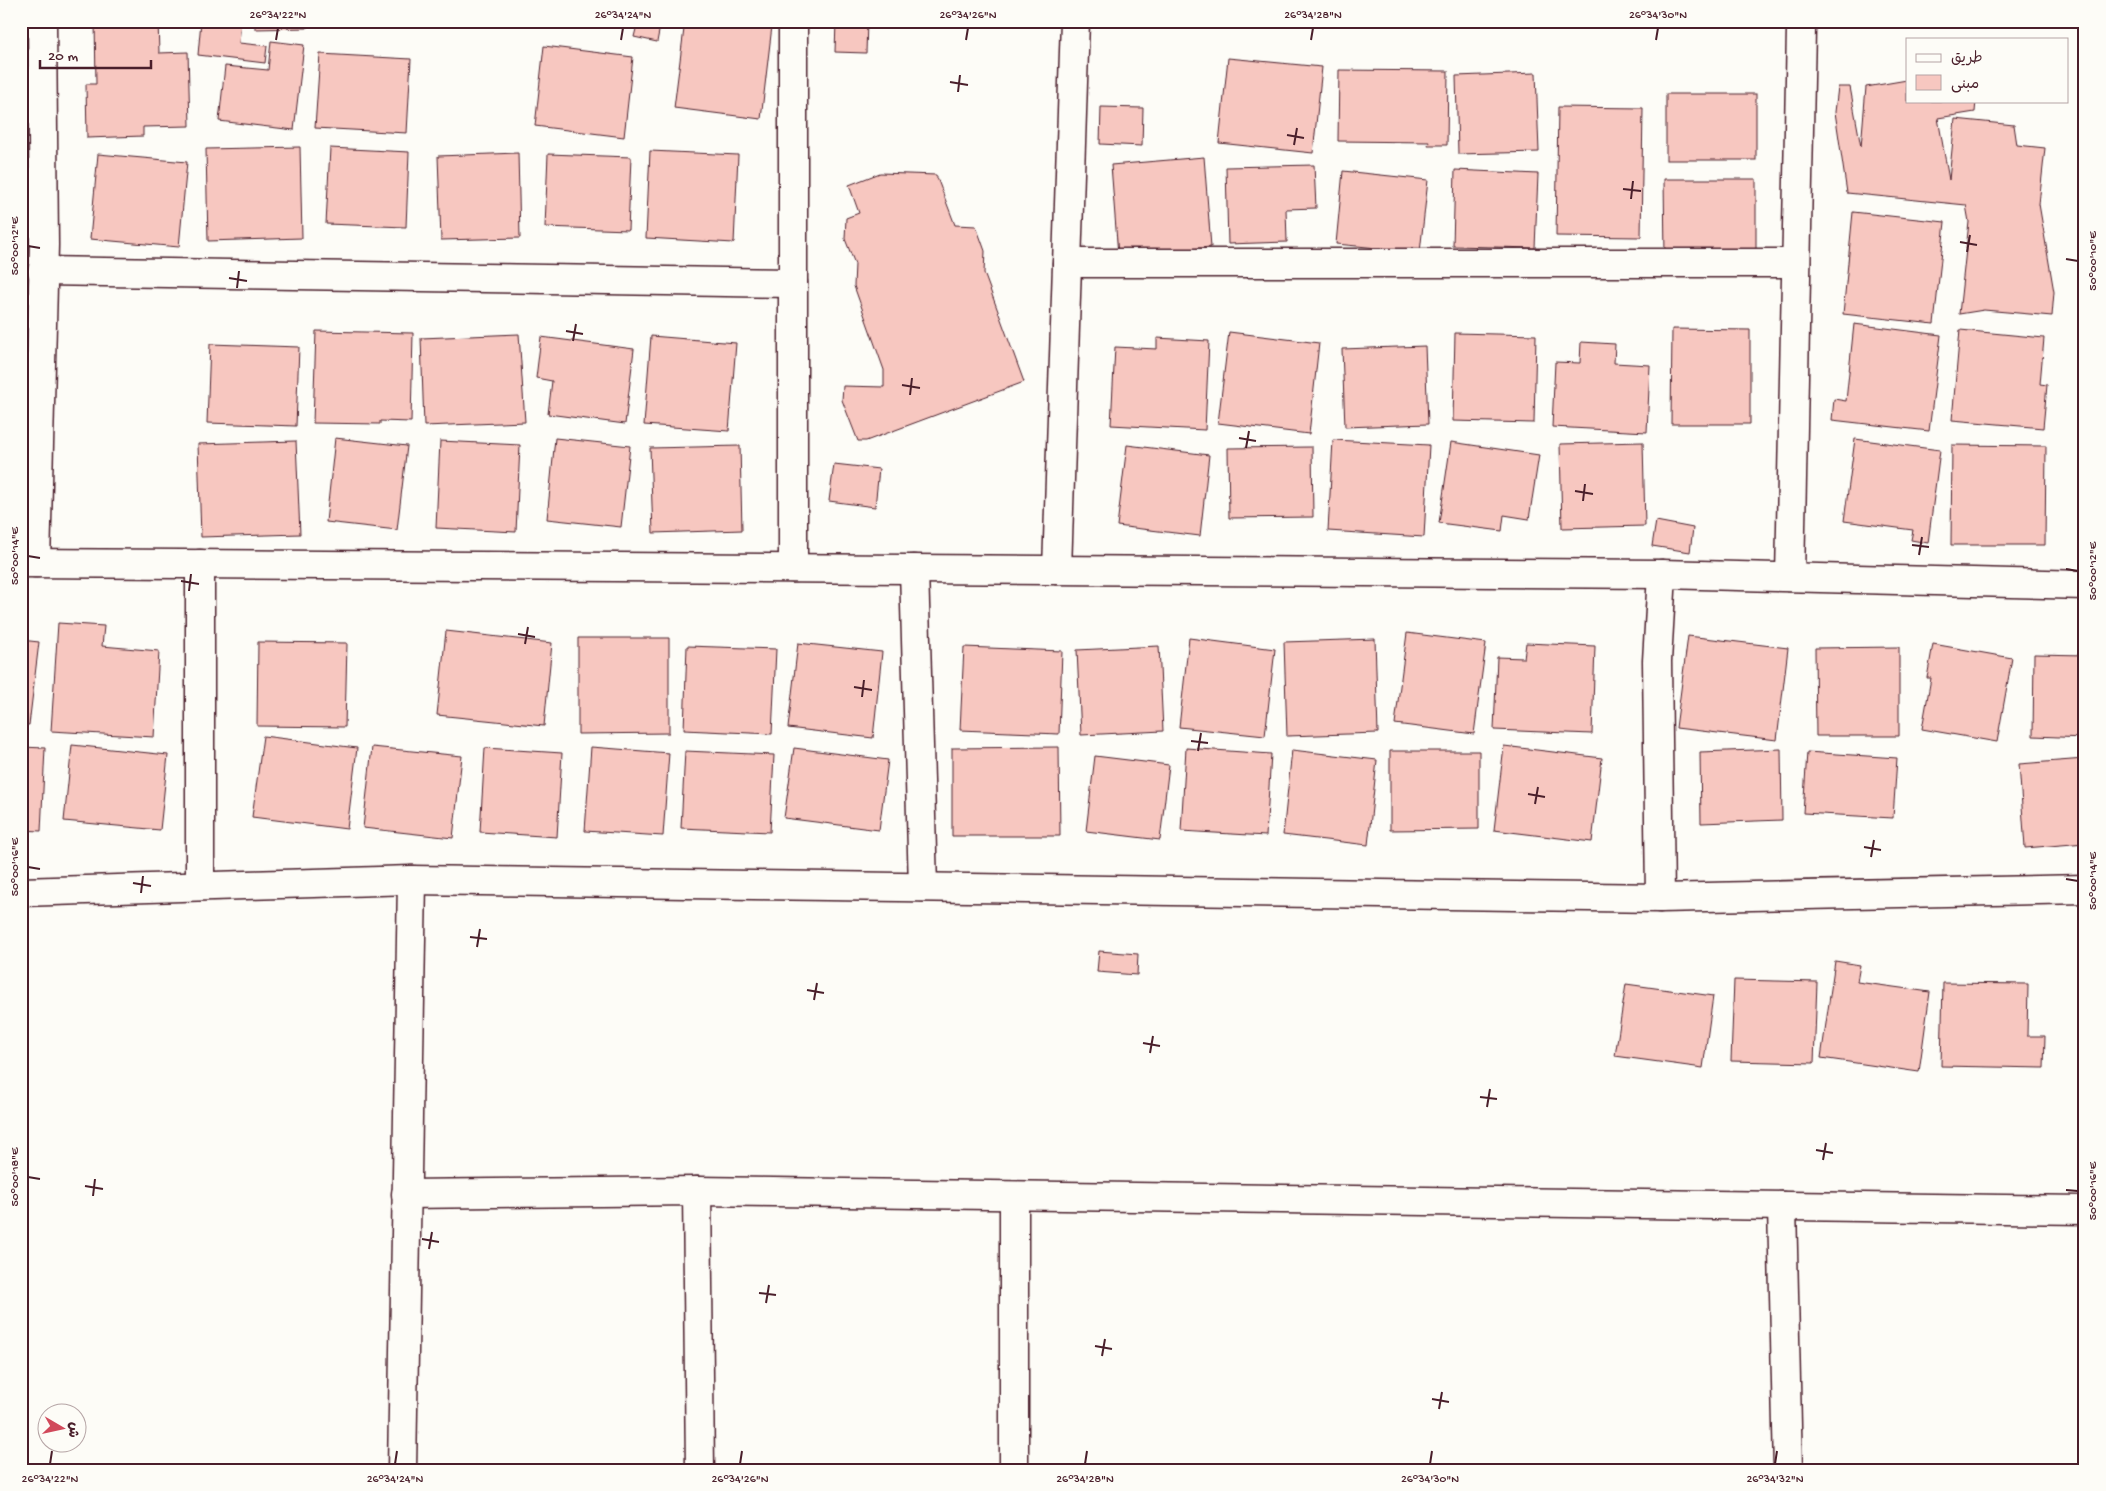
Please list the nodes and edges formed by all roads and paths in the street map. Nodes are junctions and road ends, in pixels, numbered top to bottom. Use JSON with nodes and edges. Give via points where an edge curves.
{"nodes":[{"id":1,"x":42,"y":21,"type":"edge"},
{"id":2,"x":793,"y":21,"type":"edge"},
{"id":3,"x":1075,"y":21,"type":"edge"},
{"id":4,"x":1803,"y":21,"type":"edge"},
{"id":5,"x":1067,"y":263,"type":"junction"},
{"id":6,"x":1796,"y":263,"type":"junction"},
{"id":7,"x":42,"y":271,"type":"junction"},
{"id":8,"x":793,"y":283,"type":"junction"},
{"id":9,"x":29,"y":563,"type":"edge"},
{"id":10,"x":200,"y":564,"type":"junction"},
{"id":11,"x":794,"y":568,"type":"junction"},
{"id":12,"x":914,"y":569,"type":"junction"},
{"id":13,"x":1057,"y":570,"type":"junction"},
{"id":14,"x":1662,"y":574,"type":"junction"},
{"id":15,"x":1790,"y":577,"type":"junction"},
{"id":16,"x":2085,"y":585,"type":"edge"},
{"id":17,"x":412,"y":880,"type":"junction"},
{"id":18,"x":200,"y":886,"type":"junction"},
{"id":19,"x":923,"y":887,"type":"junction"},
{"id":20,"x":2085,"y":889,"type":"edge"},
{"id":21,"x":21,"y":892,"type":"edge"},
{"id":22,"x":1660,"y":898,"type":"junction"},
{"id":23,"x":697,"y":1191,"type":"junction"},
{"id":24,"x":406,"y":1194,"type":"junction"},
{"id":25,"x":1014,"y":1196,"type":"junction"},
{"id":26,"x":1782,"y":1206,"type":"junction"},
{"id":27,"x":2085,"y":1210,"type":"edge"},
{"id":28,"x":402,"y":1470,"type":"edge"},
{"id":29,"x":700,"y":1470,"type":"edge"},
{"id":30,"x":1014,"y":1470,"type":"edge"},
{"id":31,"x":1788,"y":1470,"type":"edge"}],
"edges":[{"from":1,"to":7,"type":"street"},
{"from":2,"to":8,"type":"street"},
{"from":3,"to":5,"type":"street"},
{"from":4,"to":6,"type":"street"},
{"from":5,"to":6,"type":"street"},
{"from":5,"to":13,"type":"street"},
{"from":6,"to":15,"type":"street"},
{"from":7,"to":8,"type":"street"},
{"from":7,"to":9,"type":"street"},
{"from":8,"to":11,"type":"street"},
{"from":9,"to":10,"type":"street"},
{"from":10,"to":11,"type":"street"},
{"from":10,"to":18,"type":"street"},
{"from":11,"to":12,"type":"street"},
{"from":12,"to":13,"type":"street"},
{"from":12,"to":19,"type":"street"},
{"from":13,"to":14,"type":"street"},
{"from":14,"to":15,"type":"street"},
{"from":14,"to":22,"type":"street","via":[[1657,661]]},
{"from":15,"to":16,"type":"street"},
{"from":17,"to":18,"type":"street"},
{"from":17,"to":19,"type":"street"},
{"from":17,"to":24,"type":"street"},
{"from":18,"to":21,"type":"street"},
{"from":19,"to":22,"type":"street"},
{"from":20,"to":22,"type":"street"},
{"from":23,"to":24,"type":"street"},
{"from":23,"to":25,"type":"street"},
{"from":23,"to":29,"type":"street"},
{"from":24,"to":28,"type":"street"},
{"from":25,"to":26,"type":"street"},
{"from":25,"to":30,"type":"street"},
{"from":26,"to":27,"type":"street"},
{"from":26,"to":31,"type":"street"}]}
